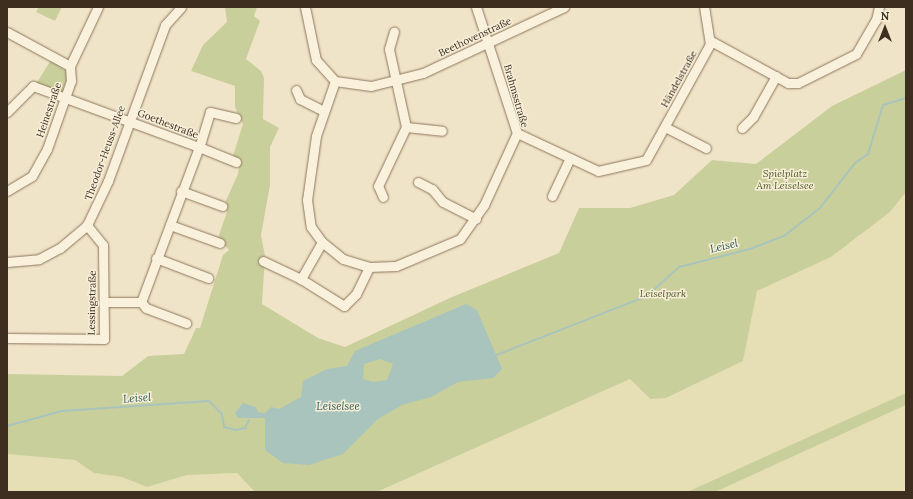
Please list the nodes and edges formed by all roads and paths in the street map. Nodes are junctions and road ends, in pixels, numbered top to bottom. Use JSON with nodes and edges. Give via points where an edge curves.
{"nodes":[{"id":1,"x":98,"y":7,"type":"edge"},
{"id":2,"x":181,"y":7,"type":"edge"},
{"id":3,"x":305,"y":7,"type":"edge"},
{"id":4,"x":476,"y":7,"type":"edge"},
{"id":5,"x":564,"y":7,"type":"edge"},
{"id":6,"x":704,"y":7,"type":"edge"},
{"id":7,"x":878,"y":7,"type":"edge"},
{"id":8,"x":7,"y":32,"type":"edge"},
{"id":9,"x":394,"y":32,"type":"dead end"},
{"id":10,"x":711,"y":40,"type":"junction"},
{"id":11,"x":489,"y":43,"type":"junction"},
{"id":12,"x":70,"y":66,"type":"junction"},
{"id":13,"x":776,"y":76,"type":"junction"},
{"id":14,"x":335,"y":80,"type":"junction"},
{"id":15,"x":395,"y":82,"type":"junction"},
{"id":16,"x":296,"y":90,"type":"dead end"},
{"id":17,"x":66,"y":97,"type":"junction"},
{"id":18,"x":322,"y":110,"type":"junction"},
{"id":19,"x":7,"y":112,"type":"edge"},
{"id":20,"x":236,"y":118,"type":"dead end"},
{"id":21,"x":129,"y":120,"type":"junction"},
{"id":22,"x":406,"y":127,"type":"junction"},
{"id":23,"x":665,"y":127,"type":"junction"},
{"id":24,"x":742,"y":128,"type":"dead end"},
{"id":25,"x":442,"y":131,"type":"dead end"},
{"id":26,"x":517,"y":133,"type":"junction"},
{"id":27,"x":199,"y":147,"type":"junction"},
{"id":28,"x":706,"y":148,"type":"dead end"},
{"id":29,"x":570,"y":158,"type":"junction"},
{"id":30,"x":236,"y":162,"type":"dead end"},
{"id":31,"x":418,"y":182,"type":"dead end"},
{"id":32,"x":7,"y":191,"type":"edge"},
{"id":33,"x":181,"y":191,"type":"junction"},
{"id":34,"x":552,"y":196,"type":"dead end"},
{"id":35,"x":384,"y":197,"type":"dead end"},
{"id":36,"x":222,"y":206,"type":"dead end"},
{"id":37,"x":476,"y":219,"type":"junction"},
{"id":38,"x":87,"y":225,"type":"junction"},
{"id":39,"x":170,"y":225,"type":"junction"},
{"id":40,"x":322,"y":242,"type":"junction"},
{"id":41,"x":220,"y":243,"type":"dead end"},
{"id":42,"x":156,"y":258,"type":"junction"},
{"id":43,"x":263,"y":261,"type":"dead end"},
{"id":44,"x":7,"y":262,"type":"edge"},
{"id":45,"x":369,"y":267,"type":"junction"},
{"id":46,"x":208,"y":278,"type":"dead end"},
{"id":47,"x":301,"y":279,"type":"junction"},
{"id":48,"x":104,"y":302,"type":"junction"},
{"id":49,"x":141,"y":302,"type":"junction"},
{"id":50,"x":186,"y":323,"type":"dead end"},
{"id":51,"x":7,"y":338,"type":"edge"}],
"edges":[{"from":1,"to":12,"type":"street","name":"Heinestraße"},
{"from":2,"to":21,"type":"street","name":"Theodor-Heuss-Allee","via":[[165,25]]},
{"from":3,"to":14,"type":"street","via":[[316,60]]},
{"from":4,"to":11,"type":"street","name":"Brahmsstraße"},
{"from":5,"to":11,"type":"street","name":"Beethovenstraße"},
{"from":6,"to":10,"type":"street"},
{"from":7,"to":13,"type":"street","via":[[876,20],[854,55],[798,83]]},
{"from":8,"to":12,"type":"street"},
{"from":9,"to":15,"type":"street","via":[[389,49]]},
{"from":10,"to":13,"type":"street"},
{"from":10,"to":23,"type":"street","name":"Händelstraße"},
{"from":11,"to":15,"type":"street","name":"Beethovenstraße"},
{"from":11,"to":26,"type":"street","name":"Brahmsstraße"},
{"from":12,"to":17,"type":"street","name":"Heinestraße"},
{"from":13,"to":24,"type":"street","via":[[753,117]]},
{"from":14,"to":15,"type":"street","name":"Beethovenstraße","via":[[371,86]]},
{"from":14,"to":18,"type":"street","name":"Brahmsstraße"},
{"from":15,"to":22,"type":"street"},
{"from":16,"to":18,"type":"street","via":[[300,99]]},
{"from":17,"to":19,"type":"street","name":"Goethestraße","via":[[33,86]]},
{"from":17,"to":21,"type":"street","name":"Goethestraße"},
{"from":17,"to":32,"type":"street","name":"Heinestraße","via":[[47,149],[32,176]]},
{"from":18,"to":40,"type":"street","name":"Brahmsstraße","via":[[308,200],[311,227]]},
{"from":20,"to":27,"type":"street","name":"Goethestraße","via":[[210,112]]},
{"from":21,"to":27,"type":"street","name":"Goethestraße"},
{"from":21,"to":38,"type":"street","name":"Theodor-Heuss-Allee","via":[[96,210]]},
{"from":22,"to":25,"type":"street"},
{"from":22,"to":35,"type":"street","via":[[378,186]]},
{"from":23,"to":28,"type":"street"},
{"from":23,"to":29,"type":"street","name":"Händelstraße","via":[[646,160],[598,171]]},
{"from":26,"to":29,"type":"street","name":"Händelstraße"},
{"from":26,"to":37,"type":"street","name":"Brahmsstraße"},
{"from":27,"to":30,"type":"street","name":"Goethestraße"},
{"from":27,"to":33,"type":"street","name":"Goethestraße"},
{"from":29,"to":34,"type":"street"},
{"from":31,"to":37,"type":"street","via":[[432,189],[443,202]]},
{"from":33,"to":36,"type":"street"},
{"from":33,"to":39,"type":"street","name":"Goethestraße"},
{"from":37,"to":45,"type":"street","name":"Brahmsstraße","via":[[460,240],[421,258],[396,266]]},
{"from":38,"to":44,"type":"street","name":"Theodor-Heuss-Allee","via":[[60,248],[39,259]]},
{"from":38,"to":48,"type":"street","name":"Lessingstraße","via":[[103,246]]},
{"from":39,"to":41,"type":"street"},
{"from":39,"to":42,"type":"street","name":"Goethestraße"},
{"from":40,"to":45,"type":"street","name":"Brahmsstraße","via":[[343,258]]},
{"from":40,"to":47,"type":"street"},
{"from":42,"to":46,"type":"street"},
{"from":42,"to":49,"type":"street","name":"Goethestraße"},
{"from":43,"to":47,"type":"street"},
{"from":45,"to":47,"type":"street","via":[[356,294],[344,306]]},
{"from":48,"to":49,"type":"street"},
{"from":48,"to":51,"type":"street","name":"Lessingstraße","via":[[104,339]]},
{"from":49,"to":50,"type":"street","via":[[146,308]]}]}
